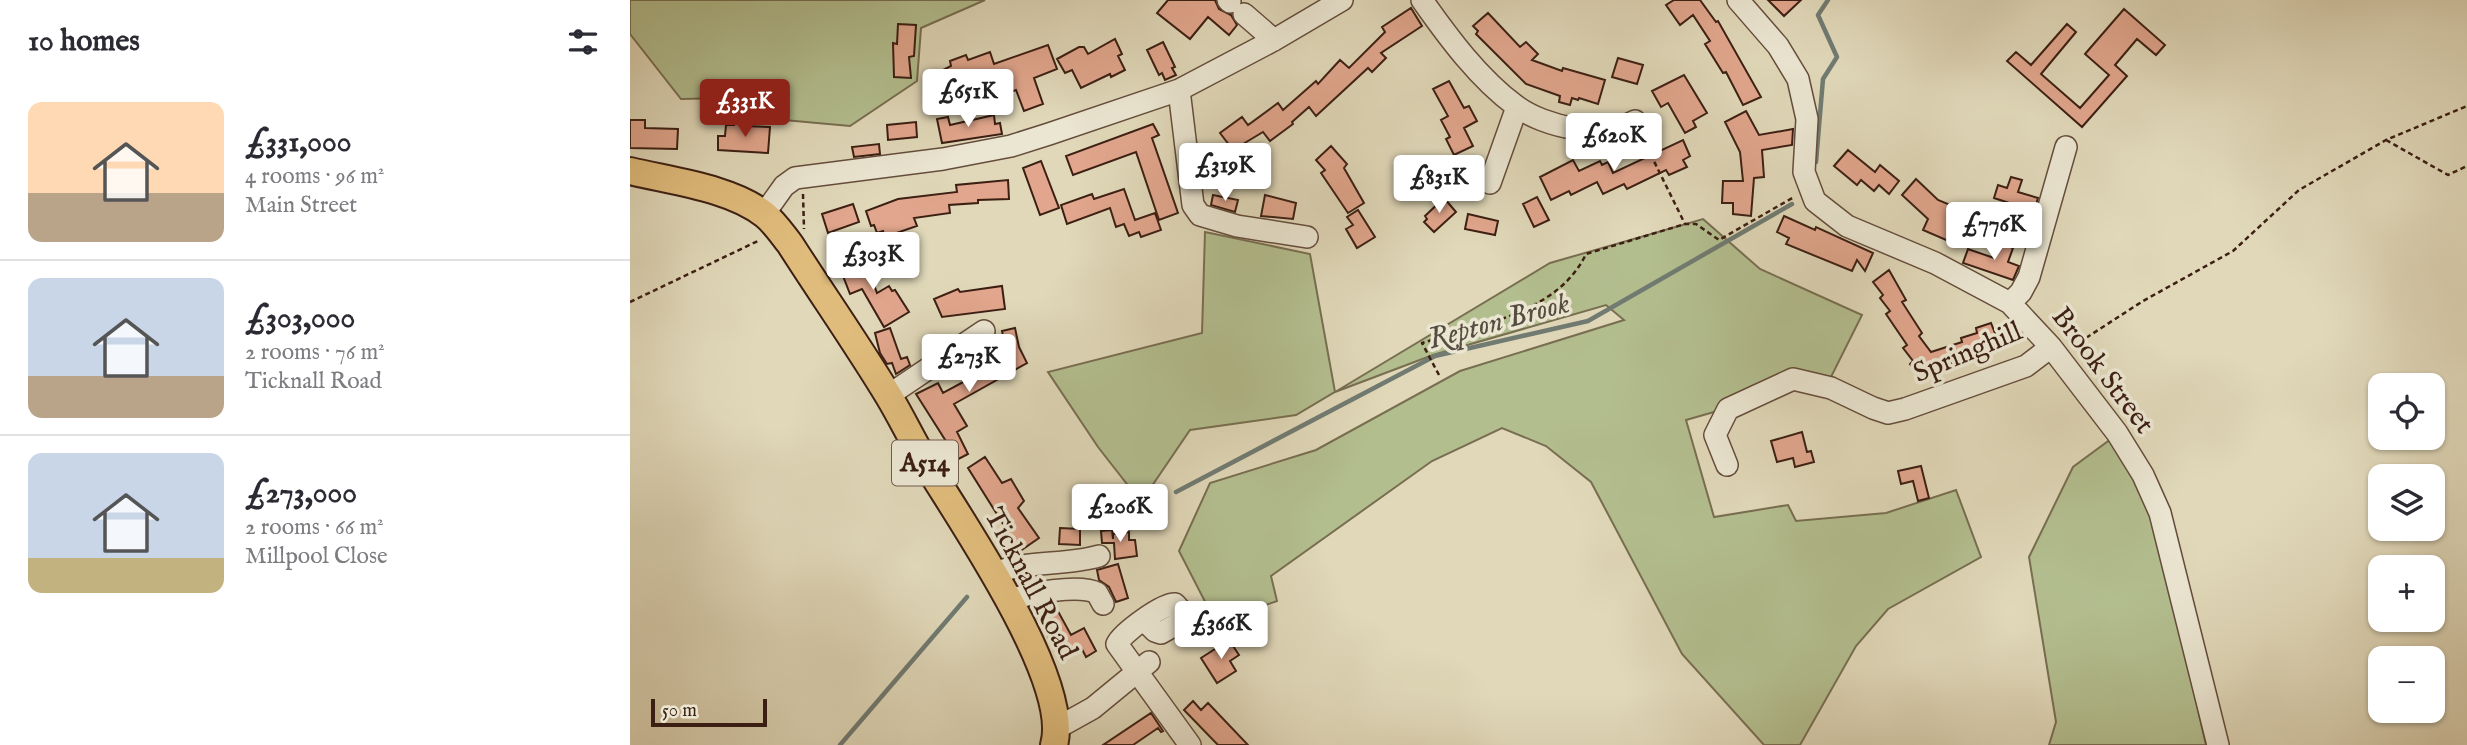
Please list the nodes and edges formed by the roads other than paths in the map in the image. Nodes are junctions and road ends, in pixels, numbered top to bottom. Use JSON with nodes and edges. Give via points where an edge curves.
{"nodes":[{"id":1,"x":1342,"y":0,"type":"edge"},
{"id":2,"x":1423,"y":0,"type":"edge"},
{"id":3,"x":1738,"y":0,"type":"edge"},
{"id":4,"x":1234,"y":5,"type":"edge"},
{"id":5,"x":1274,"y":40,"type":"junction"},
{"id":6,"x":1179,"y":90,"type":"junction"},
{"id":7,"x":1517,"y":107,"type":"junction"},
{"id":8,"x":1635,"y":121,"type":"road end"},
{"id":9,"x":2066,"y":147,"type":"dead end"},
{"id":10,"x":630,"y":171,"type":"edge"},
{"id":11,"x":1490,"y":183,"type":"dead end"},
{"id":12,"x":782,"y":224,"type":"junction"},
{"id":13,"x":1307,"y":237,"type":"dead end"},
{"id":14,"x":2011,"y":303,"type":"junction"},
{"id":15,"x":984,"y":331,"type":"dead end"},
{"id":16,"x":2055,"y":351,"type":"junction"},
{"id":17,"x":888,"y":395,"type":"junction"},
{"id":18,"x":1727,"y":465,"type":"dead end"},
{"id":19,"x":1099,"y":556,"type":"dead end"},
{"id":20,"x":1030,"y":564,"type":"junction"},
{"id":21,"x":995,"y":573,"type":"junction"},
{"id":22,"x":1044,"y":593,"type":"junction"},
{"id":23,"x":1009,"y":601,"type":"junction"},
{"id":24,"x":1103,"y":604,"type":"dead end"},
{"id":25,"x":1144,"y":620,"type":"dead end"},
{"id":26,"x":1142,"y":667,"type":"junction"},
{"id":27,"x":1055,"y":736,"type":"edge"},
{"id":28,"x":1191,"y":745,"type":"edge"},
{"id":29,"x":2218,"y":745,"type":"edge"}],
"edges":[{"from":1,"to":5,"type":"street"},
{"from":2,"to":7,"type":"street","via":[[1474,66]]},
{"from":3,"to":14,"type":"street","name":"Brook Street","via":[[1778,46],[1798,79],[1807,118],[1804,172],[1815,201],[1847,226],[1935,263]]},
{"from":4,"to":5,"type":"street"},
{"from":5,"to":6,"type":"street"},
{"from":6,"to":12,"type":"street","via":[[1011,146],[790,180],[784,186]]},
{"from":6,"to":13,"type":"street","via":[[1193,205],[1200,215]]},
{"from":7,"to":8,"type":"street","via":[[1581,130],[1623,129]]},
{"from":7,"to":11,"type":"street"},
{"from":9,"to":14,"type":"street","via":[[2029,277]]},
{"from":10,"to":12,"type":"main road","via":[[721,194]]},
{"from":12,"to":17,"type":"main road","name":"Ticknall Road","number":"A514"},
{"from":14,"to":16,"type":"street","name":"Brook Street"},
{"from":15,"to":17,"type":"street"},
{"from":16,"to":18,"type":"street","name":"Springhill","via":[[2026,366],[1888,413],[1831,388],[1793,379],[1728,409],[1715,435]]},
{"from":16,"to":29,"type":"street","name":"Brook Street","via":[[2117,433],[2161,513]]},
{"from":17,"to":21,"type":"main road","name":"Ticknall Road","number":"A514"},
{"from":19,"to":20,"type":"street"},
{"from":20,"to":21,"type":"street"},
{"from":20,"to":22,"type":"street"},
{"from":21,"to":23,"type":"main road","name":"Ticknall Road","number":"A514"},
{"from":22,"to":23,"type":"street","via":[[1025,593]]},
{"from":22,"to":24,"type":"street","via":[[1091,590]]},
{"from":23,"to":27,"type":"main road","name":"Ticknall Road","number":"A514","via":[[1052,695]]},
{"from":25,"to":26,"type":"street","via":[[1116,645]]},
{"from":26,"to":27,"type":"street"},
{"from":26,"to":28,"type":"street"}]}
